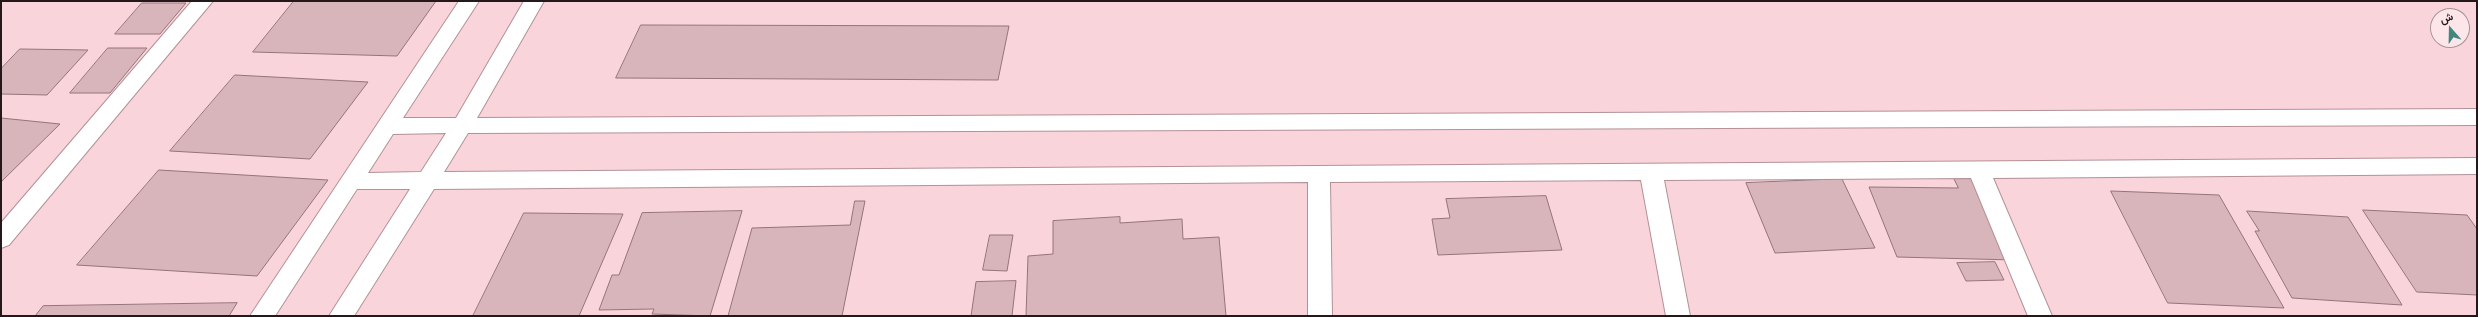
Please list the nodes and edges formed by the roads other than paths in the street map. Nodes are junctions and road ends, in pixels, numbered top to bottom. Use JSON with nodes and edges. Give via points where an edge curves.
{"nodes":[{"id":1,"x":203,"y":1,"type":"edge"},
{"id":2,"x":469,"y":1,"type":"edge"},
{"id":3,"x":534,"y":1,"type":"edge"},
{"id":4,"x":2477,"y":117,"type":"edge"},
{"id":5,"x":388,"y":126,"type":"junction"},
{"id":6,"x":462,"y":126,"type":"junction"},
{"id":7,"x":2477,"y":166,"type":"edge"},
{"id":8,"x":1979,"y":170,"type":"junction"},
{"id":9,"x":1651,"y":172,"type":"junction"},
{"id":10,"x":1319,"y":174,"type":"junction"},
{"id":11,"x":427,"y":180,"type":"junction"},
{"id":12,"x":351,"y":181,"type":"junction"},
{"id":13,"x":1,"y":240,"type":"edge"},
{"id":14,"x":262,"y":316,"type":"edge"},
{"id":15,"x":341,"y":316,"type":"edge"},
{"id":16,"x":1320,"y":316,"type":"edge"},
{"id":17,"x":1678,"y":316,"type":"edge"},
{"id":18,"x":2040,"y":316,"type":"edge"}],
"edges":[{"from":1,"to":13,"type":"street"},
{"from":2,"to":5,"type":"street"},
{"from":3,"to":6,"type":"street"},
{"from":4,"to":6,"type":"street"},
{"from":5,"to":6,"type":"street"},
{"from":5,"to":12,"type":"street"},
{"from":6,"to":11,"type":"street"},
{"from":7,"to":8,"type":"street"},
{"from":8,"to":9,"type":"street"},
{"from":8,"to":18,"type":"street"},
{"from":9,"to":10,"type":"street"},
{"from":9,"to":17,"type":"street"},
{"from":10,"to":11,"type":"street"},
{"from":10,"to":16,"type":"street"},
{"from":11,"to":12,"type":"street"},
{"from":11,"to":15,"type":"street"},
{"from":12,"to":14,"type":"street"}]}
